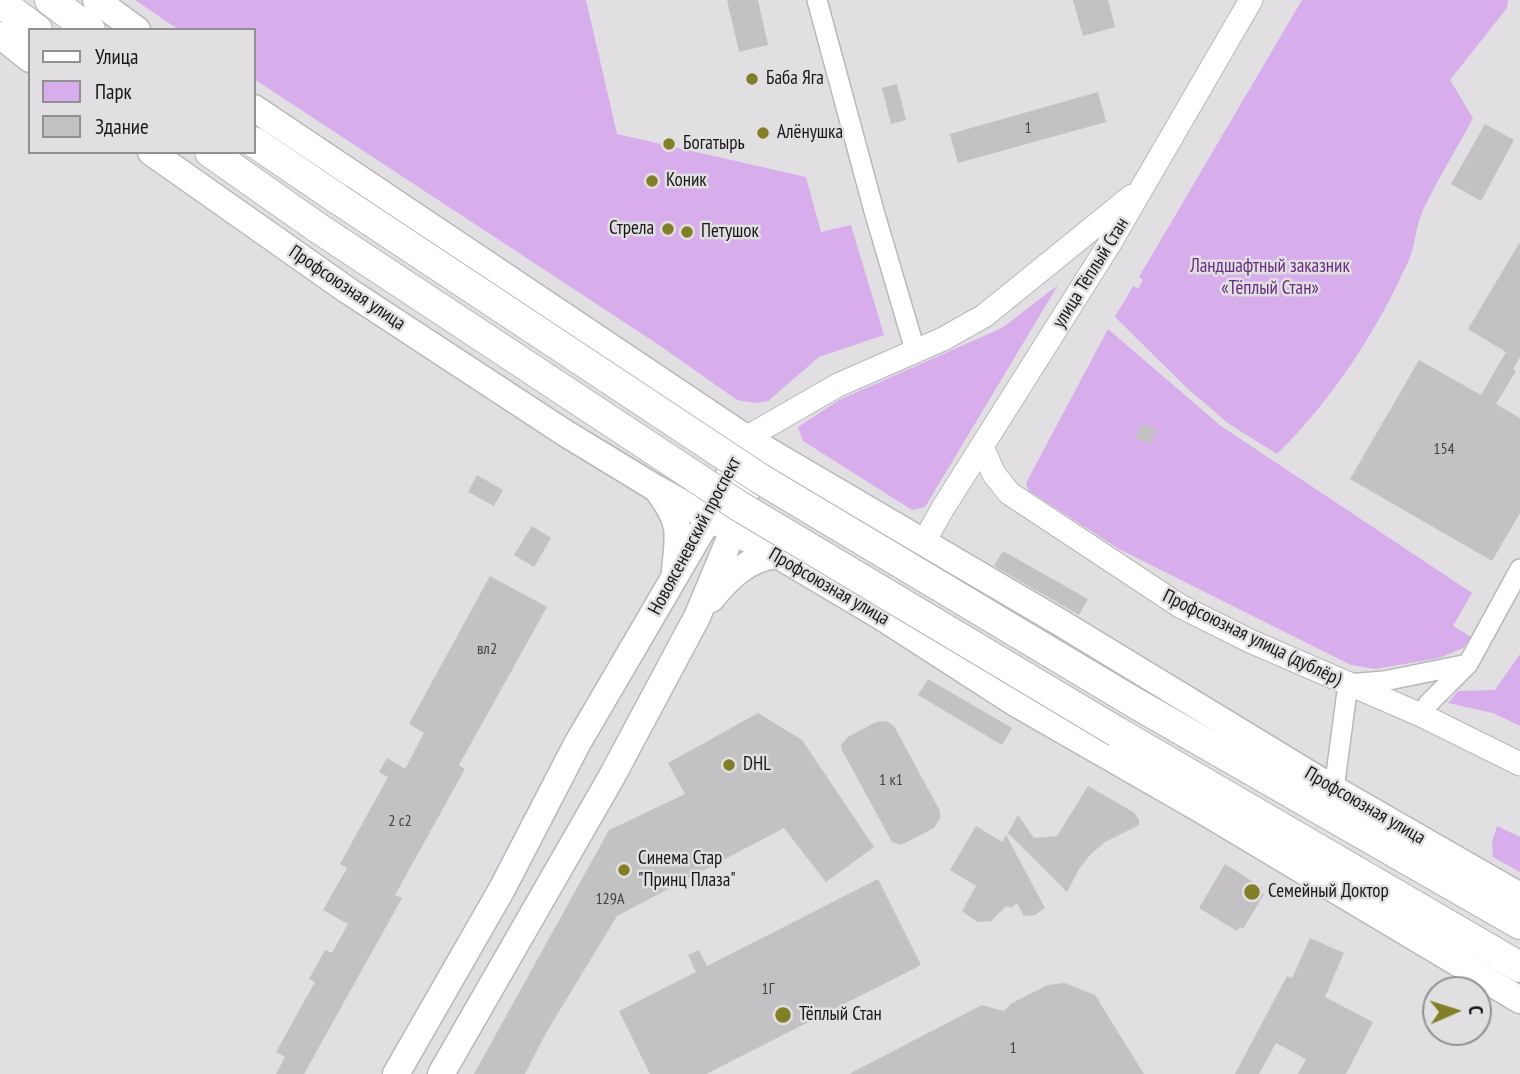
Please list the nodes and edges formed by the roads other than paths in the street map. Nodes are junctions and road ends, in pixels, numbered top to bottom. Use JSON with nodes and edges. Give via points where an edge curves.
{"nodes":[{"id":1,"x":50,"y":0,"type":"edge"},
{"id":2,"x":96,"y":0,"type":"edge"},
{"id":3,"x":817,"y":0,"type":"edge"},
{"id":4,"x":1251,"y":0,"type":"edge"},
{"id":5,"x":0,"y":2,"type":"edge"},
{"id":6,"x":34,"y":28,"type":"edge"},
{"id":7,"x":87,"y":28,"type":"edge"},
{"id":8,"x":134,"y":28,"type":"edge"},
{"id":9,"x":0,"y":35,"type":"edge"},
{"id":10,"x":28,"y":57,"type":"edge"},
{"id":11,"x":256,"y":109,"type":"edge"},
{"id":12,"x":256,"y":143,"type":"edge"},
{"id":13,"x":154,"y":154,"type":"edge"},
{"id":14,"x":214,"y":154,"type":"edge"},
{"id":15,"x":1142,"y":187,"type":"junction"},
{"id":16,"x":573,"y":320,"type":"junction"},
{"id":17,"x":915,"y":350,"type":"junction"},
{"id":18,"x":533,"y":412,"type":"junction"},
{"id":19,"x":746,"y":438,"type":"junction"},
{"id":20,"x":982,"y":447,"type":"junction"},
{"id":21,"x":657,"y":489,"type":"junction"},
{"id":22,"x":709,"y":518,"type":"junction"},
{"id":23,"x":733,"y":531,"type":"junction"},
{"id":24,"x":924,"y":542,"type":"junction"},
{"id":25,"x":776,"y":555,"type":"junction"},
{"id":26,"x":1520,"y":569,"type":"edge"},
{"id":27,"x":674,"y":579,"type":"junction"},
{"id":28,"x":697,"y":617,"type":"junction"},
{"id":29,"x":882,"y":617,"type":"junction"},
{"id":30,"x":1061,"y":624,"type":"junction"},
{"id":31,"x":1468,"y":664,"type":"junction"},
{"id":32,"x":1348,"y":684,"type":"junction"},
{"id":33,"x":1017,"y":704,"type":"junction"},
{"id":34,"x":1421,"y":715,"type":"junction"},
{"id":35,"x":1520,"y":764,"type":"edge"},
{"id":36,"x":1334,"y":789,"type":"junction"},
{"id":37,"x":1520,"y":896,"type":"edge"},
{"id":38,"x":1520,"y":924,"type":"edge"},
{"id":39,"x":1520,"y":967,"type":"edge"},
{"id":40,"x":1520,"y":1000,"type":"edge"},
{"id":41,"x":396,"y":1074,"type":"edge"},
{"id":42,"x":441,"y":1074,"type":"edge"}],
"edges":[{"from":1,"to":7,"type":"main road"},
{"from":2,"to":8,"type":"main road"},
{"from":3,"to":17,"type":"street"},
{"from":4,"to":15,"type":"street","name":"улица Тёплый Стан"},
{"from":5,"to":6,"type":"main road"},
{"from":9,"to":10,"type":"main road"},
{"from":11,"to":16,"type":"main road","name":"Профсоюзная улица"},
{"from":12,"to":38,"type":"main road","name":"Профсоюзная улица","bridge":true,"via":[[759,478],[1135,703]]},
{"from":13,"to":18,"type":"main road","name":"Профсоюзная улица","via":[[347,290]]},
{"from":14,"to":39,"type":"main road","name":"Профсоюзная улица","bridge":true,"via":[[739,506]]},
{"from":15,"to":17,"type":"street","via":[[984,316]]},
{"from":15,"to":20,"type":"street","name":"улица Тёплый Стан"},
{"from":16,"to":18,"type":"main road","via":[[598,355],[603,385],[593,402],[572,411]]},
{"from":16,"to":19,"type":"main road","name":"Профсоюзная улица"},
{"from":17,"to":19,"type":"street","via":[[838,385]]},
{"from":18,"to":21,"type":"main road","name":"Профсоюзная улица"},
{"from":19,"to":22,"type":"main road","name":"Новоясеневский проспект"},
{"from":19,"to":23,"type":"main road","name":"Новоясеневский проспект","via":[[752,461]]},
{"from":19,"to":24,"type":"main road","name":"Профсоюзная улица"},
{"from":20,"to":24,"type":"street","name":"улица Тёплый Стан"},
{"from":20,"to":32,"type":"street","name":"Профсоюзная улица (дублёр)","via":[[1009,493],[1180,606]]},
{"from":21,"to":22,"type":"main road","name":"Профсоюзная улица"},
{"from":21,"to":27,"type":"main road","via":[[677,520]]},
{"from":22,"to":23,"type":"main road","name":"Профсоюзная улица"},
{"from":22,"to":27,"type":"main road","name":"Новоясеневский проспект"},
{"from":23,"to":25,"type":"main road","name":"Профсоюзная улица"},
{"from":23,"to":28,"type":"main road","name":"Новоясеневский проспект"},
{"from":24,"to":29,"type":"main road"},
{"from":24,"to":30,"type":"main road","name":"Профсоюзная улица"},
{"from":25,"to":28,"type":"main road","via":[[765,556],[735,573]]},
{"from":25,"to":29,"type":"main road","name":"Профсоюзная улица"},
{"from":26,"to":31,"type":"street"},
{"from":27,"to":41,"type":"main road","name":"Новоясеневский проспект"},
{"from":28,"to":42,"type":"main road","name":"Новоясеневский проспект","via":[[611,778]]},
{"from":29,"to":33,"type":"main road","name":"Профсоюзная улица"},
{"from":30,"to":33,"type":"street","via":[[1035,621],[1021,625],[1002,650],[1002,679]]},
{"from":30,"to":36,"type":"main road","name":"Профсоюзная улица"},
{"from":31,"to":32,"type":"street"},
{"from":31,"to":34,"type":"street"},
{"from":32,"to":34,"type":"street","name":"Профсоюзная улица (дублёр)"},
{"from":32,"to":36,"type":"street"},
{"from":33,"to":40,"type":"main road","name":"Профсоюзная улица"},
{"from":34,"to":35,"type":"street","name":"Профсоюзная улица (дублёр)"},
{"from":36,"to":37,"type":"main road","name":"Профсоюзная улица"}]}
